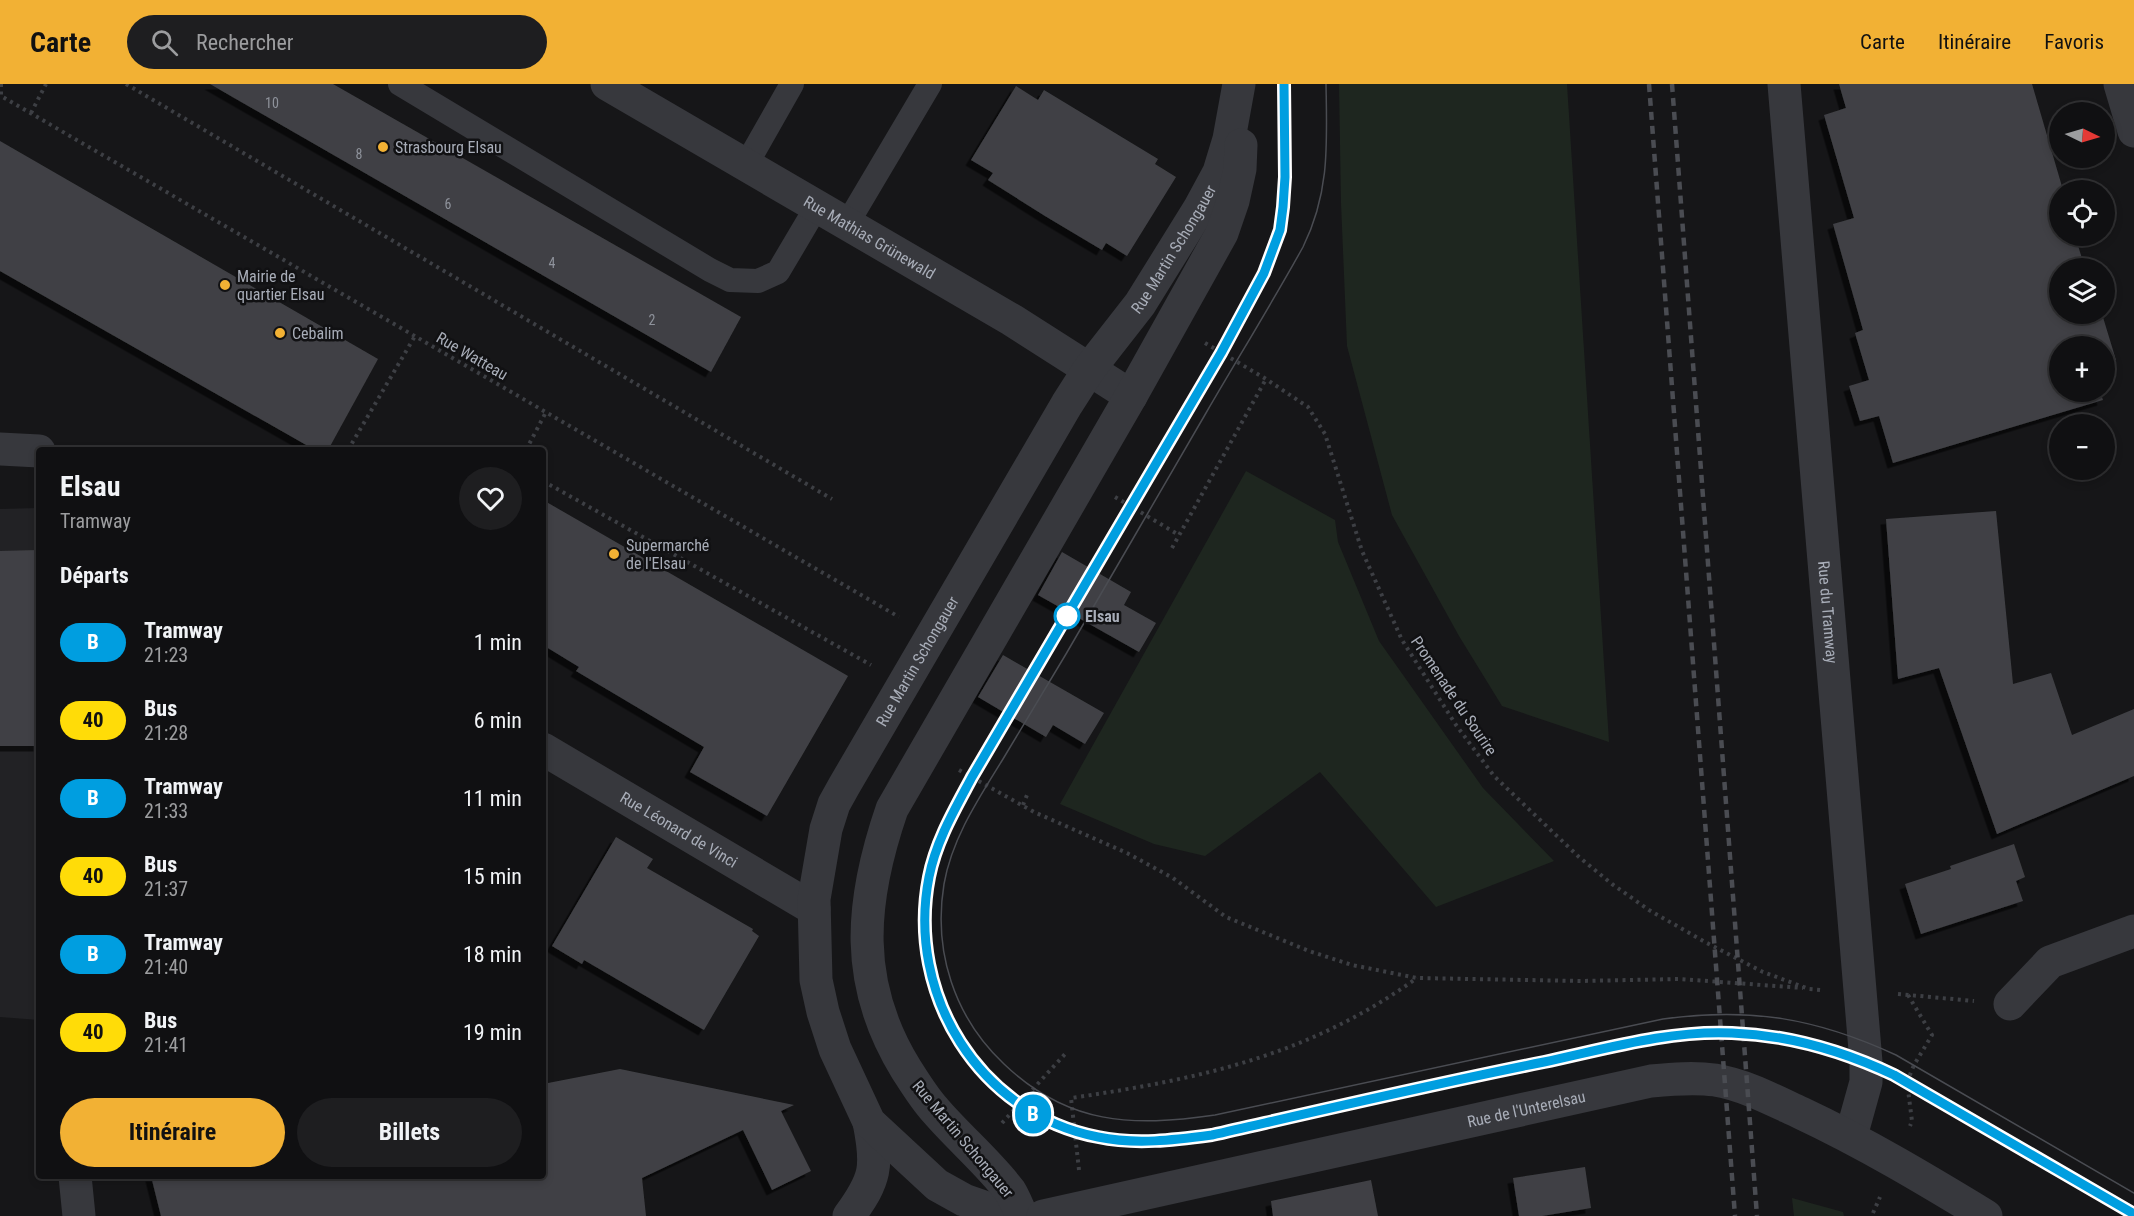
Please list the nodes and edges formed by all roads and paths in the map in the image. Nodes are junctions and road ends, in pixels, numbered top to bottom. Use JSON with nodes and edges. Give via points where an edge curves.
{"nodes":[{"id":1,"x":1,"y":84,"type":"edge"},
{"id":2,"x":46,"y":84,"type":"edge"},
{"id":3,"x":126,"y":84,"type":"edge"},
{"id":4,"x":400,"y":84,"type":"edge"},
{"id":5,"x":607,"y":84,"type":"edge"},
{"id":6,"x":792,"y":84,"type":"edge"},
{"id":7,"x":930,"y":84,"type":"edge"},
{"id":8,"x":1240,"y":84,"type":"edge"},
{"id":9,"x":1784,"y":84,"type":"edge"},
{"id":10,"x":2120,"y":84,"type":"edge"},
{"id":11,"x":31,"y":113,"type":"junction"},
{"id":12,"x":2134,"y":131,"type":"edge"},
{"id":13,"x":746,"y":165,"type":"junction"},
{"id":14,"x":817,"y":206,"type":"junction"},
{"id":15,"x":847,"y":224,"type":"junction"},
{"id":16,"x":1173,"y":322,"type":"junction"},
{"id":17,"x":415,"y":336,"type":"junction"},
{"id":18,"x":1090,"y":368,"type":"junction"},
{"id":19,"x":1266,"y":379,"type":"junction"},
{"id":20,"x":1131,"y":396,"type":"junction"},
{"id":21,"x":546,"y":412,"type":"junction"},
{"id":22,"x":350,"y":447,"type":"edge"},
{"id":23,"x":528,"y":447,"type":"edge"},
{"id":24,"x":0,"y":449,"type":"edge"},
{"id":25,"x":36,"y":451,"type":"edge"},
{"id":26,"x":546,"y":483,"type":"edge"},
{"id":27,"x":832,"y":499,"type":"dead end"},
{"id":28,"x":1172,"y":548,"type":"dead end"},
{"id":29,"x":930,"y":635,"type":"junction"},
{"id":30,"x":903,"y":683,"type":"junction"},
{"id":31,"x":546,"y":750,"type":"edge"},
{"id":32,"x":924,"y":751,"type":"junction"},
{"id":33,"x":1027,"y":795,"type":"dead end"},
{"id":34,"x":1023,"y":805,"type":"junction"},
{"id":35,"x":814,"y":909,"type":"junction"},
{"id":36,"x":2134,"y":931,"type":"edge"},
{"id":37,"x":1418,"y":978,"type":"junction"},
{"id":38,"x":1809,"y":989,"type":"junction"},
{"id":39,"x":1860,"y":994,"type":"junction"},
{"id":40,"x":1908,"y":994,"type":"junction"},
{"id":41,"x":2010,"y":1004,"type":"joint"},
{"id":42,"x":869,"y":1122,"type":"junction"},
{"id":43,"x":1851,"y":1136,"type":"junction"},
{"id":44,"x":1894,"y":1160,"type":"junction"},
{"id":45,"x":75,"y":1179,"type":"edge"},
{"id":46,"x":1084,"y":1206,"type":"junction"},
{"id":47,"x":1873,"y":1213,"type":"dead end"},
{"id":48,"x":79,"y":1216,"type":"edge"},
{"id":49,"x":849,"y":1216,"type":"edge"},
{"id":50,"x":1010,"y":1216,"type":"edge"},
{"id":51,"x":1022,"y":1216,"type":"edge"},
{"id":52,"x":1043,"y":1216,"type":"edge"},
{"id":53,"x":1986,"y":1216,"type":"edge"}],
"edges":[{"from":1,"to":11,"type":"path","name":"Rue Watteau","via":[[1,96]]},
{"from":2,"to":11,"type":"path"},
{"from":3,"to":27,"type":"path"},
{"from":4,"to":14,"type":"lane","via":[[730,280],[758,281],[778,272]]},
{"from":5,"to":13,"type":"street","name":"Rue Mathias Grünewald"},
{"from":6,"to":13,"type":"lane"},
{"from":7,"to":15,"type":"lane"},
{"from":8,"to":16,"type":"street","name":"Rue Martin Schongauer","via":[[1240,169],[1233,201],[1222,233]]},
{"from":8,"to":18,"type":"street","name":"Rue Martin Schongauer","via":[[1219,172],[1140,304]]},
{"from":9,"to":39,"type":"street","name":"Rue du Tramway"},
{"from":10,"to":12,"type":"street"},
{"from":11,"to":17,"type":"path","name":"Rue Watteau"},
{"from":13,"to":14,"type":"street","name":"Rue Mathias Grünewald"},
{"from":14,"to":15,"type":"street","name":"Rue Mathias Grünewald"},
{"from":15,"to":18,"type":"street","name":"Rue Mathias Grünewald"},
{"from":16,"to":19,"type":"path","name":"Promenade du Sourire"},
{"from":16,"to":20,"type":"street","name":"Rue Martin Schongauer"},
{"from":17,"to":21,"type":"path","name":"Rue Watteau"},
{"from":17,"to":22,"type":"path"},
{"from":18,"to":20,"type":"street","name":"Rue Mathias Grünewald"},
{"from":18,"to":29,"type":"street","name":"Rue Martin Schongauer"},
{"from":19,"to":28,"type":"path"},
{"from":19,"to":38,"type":"path","name":"Promenade du Sourire","via":[[1308,407],[1325,434],[1362,551],[1402,640],[1494,776],[1579,857],[1649,910],[1763,972]]},
{"from":20,"to":32,"type":"street","name":"Rue Martin Schongauer"},
{"from":21,"to":23,"type":"path"},
{"from":21,"to":29,"type":"path","name":"Rue Watteau"},
{"from":24,"to":25,"type":"street"},
{"from":26,"to":30,"type":"path"},
{"from":29,"to":30,"type":"street","name":"Rue Martin Schongauer"},
{"from":30,"to":35,"type":"street","name":"Rue Martin Schongauer","via":[[834,804],[820,856]]},
{"from":31,"to":35,"type":"street","name":"Rue Léonard de Vinci"},
{"from":32,"to":34,"type":"path"},
{"from":32,"to":51,"type":"street","name":"Rue Martin Schongauer","via":[[892,810],[880,844],[868,913],[870,983],[884,1030],[913,1079],[933,1109],[1010,1192]]},
{"from":33,"to":34,"type":"path"},
{"from":34,"to":37,"type":"path","via":[[1164,873],[1226,917],[1352,965]]},
{"from":35,"to":42,"type":"street","name":"Rue Martin Schongauer","via":[[816,980],[822,1012]]},
{"from":36,"to":41,"type":"street","via":[[2050,962]]},
{"from":37,"to":38,"type":"path","via":[[1680,979]]},
{"from":37,"to":46,"type":"path","via":[[1344,1024],[1272,1055],[1174,1082],[1071,1098]]},
{"from":38,"to":39,"type":"path","name":"Promenade du Sourire"},
{"from":39,"to":40,"type":"path","name":"Promenade du Sourire"},
{"from":39,"to":43,"type":"street","name":"Rue du Tramway","via":[[1866,1082]]},
{"from":40,"to":41,"type":"path","name":"Promenade du Sourire"},
{"from":40,"to":44,"type":"path","via":[[1932,1035],[1907,1082],[1912,1121]]},
{"from":42,"to":49,"type":"street","via":[[875,1154],[872,1177]]},
{"from":42,"to":50,"type":"street","name":"Rue Martin Schongauer","via":[[937,1185],[964,1200]]},
{"from":43,"to":44,"type":"street","name":"Rue de l'Unterelsau"},
{"from":43,"to":46,"type":"street","name":"Rue de l'Unterelsau","via":[[1744,1088],[1701,1078],[1671,1079]]},
{"from":44,"to":47,"type":"path"},
{"from":44,"to":53,"type":"street","name":"Rue de l'Unterelsau"},
{"from":45,"to":48,"type":"street"},
{"from":46,"to":52,"type":"street","name":"Rue de l'Unterelsau"}]}
